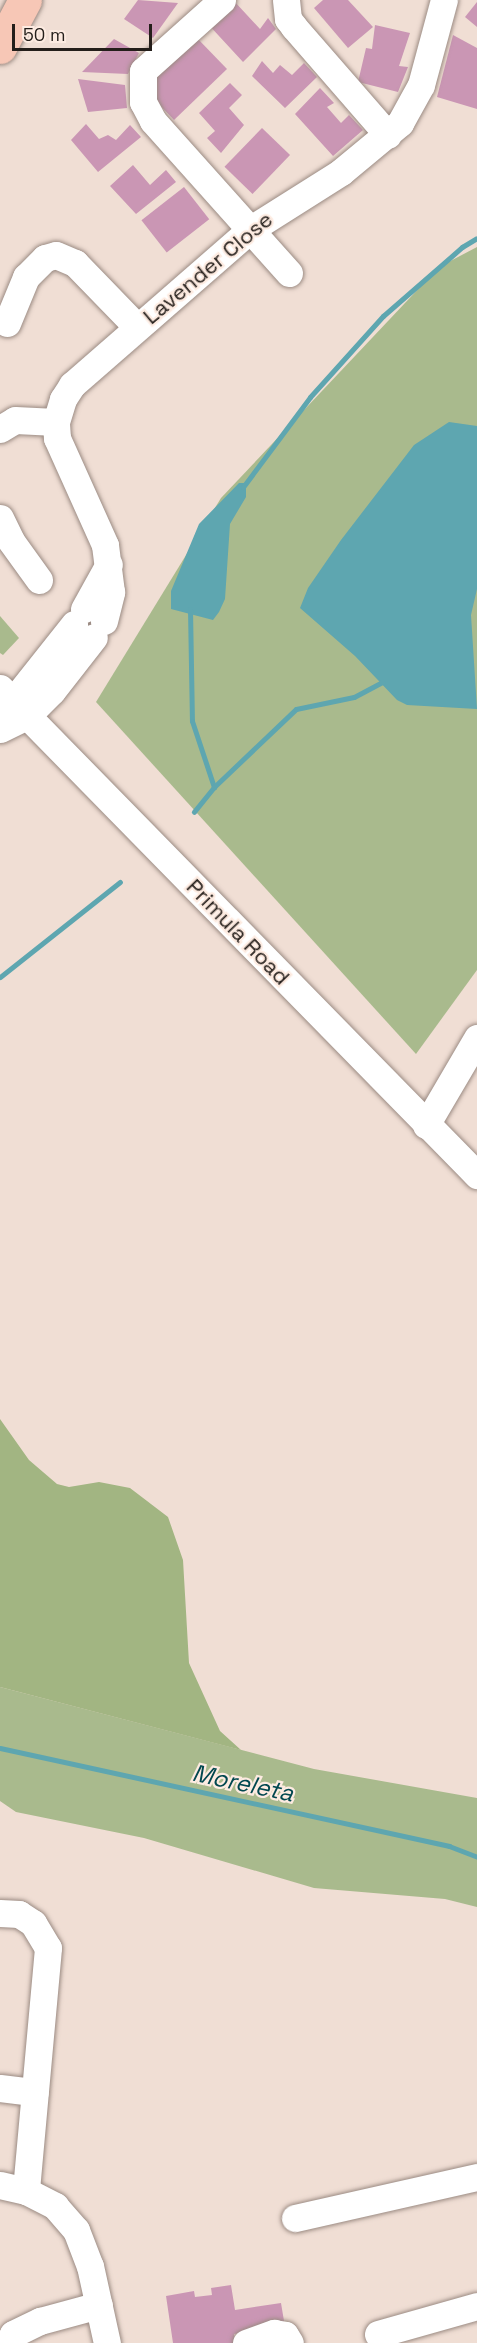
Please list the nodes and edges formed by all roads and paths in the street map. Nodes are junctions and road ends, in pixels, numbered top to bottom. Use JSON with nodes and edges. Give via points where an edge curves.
{"nodes":[{"id":1,"x":25,"y":0,"type":"edge"},
{"id":2,"x":222,"y":0,"type":"edge"},
{"id":3,"x":286,"y":0,"type":"edge"},
{"id":4,"x":444,"y":0,"type":"edge"},
{"id":5,"x":0,"y":47,"type":"edge"},
{"id":6,"x":388,"y":135,"type":"junction"},
{"id":7,"x":251,"y":229,"type":"junction"},
{"id":8,"x":289,"y":273,"type":"dead end"},
{"id":9,"x":7,"y":323,"type":"dead end"},
{"id":10,"x":137,"y":327,"type":"junction"},
{"id":11,"x":56,"y":422,"type":"junction"},
{"id":12,"x":0,"y":429,"type":"edge"},
{"id":13,"x":0,"y":518,"type":"edge"},
{"id":14,"x":39,"y":580,"type":"dead end"},
{"id":15,"x":10,"y":706,"type":"edge"},
{"id":16,"x":0,"y":729,"type":"edge"},
{"id":17,"x":477,"y":1038,"type":"edge"},
{"id":18,"x":426,"y":1125,"type":"junction"},
{"id":19,"x":477,"y":1175,"type":"edge"},
{"id":20,"x":0,"y":1913,"type":"edge"},
{"id":21,"x":0,"y":2088,"type":"edge"},
{"id":22,"x":35,"y":2092,"type":"junction"},
{"id":23,"x":477,"y":2177,"type":"edge"},
{"id":24,"x":13,"y":2188,"type":"edge"},
{"id":25,"x":295,"y":2218,"type":"dead end"},
{"id":26,"x":99,"y":2305,"type":"junction"},
{"id":27,"x":477,"y":2306,"type":"edge"},
{"id":28,"x":378,"y":2334,"type":"dead end"},
{"id":29,"x":8,"y":2343,"type":"edge"},
{"id":30,"x":107,"y":2343,"type":"edge"},
{"id":31,"x":246,"y":2343,"type":"edge"},
{"id":32,"x":290,"y":2343,"type":"edge"}],
"edges":[{"from":1,"to":5,"type":"main road"},
{"from":2,"to":7,"type":"street","via":[[143,71],[143,102],[153,121]]},
{"from":3,"to":6,"type":"street","via":[[288,19],[294,27]]},
{"from":4,"to":6,"type":"street","name":"Lavender Close","via":[[416,100]]},
{"from":6,"to":7,"type":"street","name":"Lavender Close","via":[[341,172]]},
{"from":7,"to":8,"type":"street"},
{"from":7,"to":10,"type":"street","name":"Lavender Close"},
{"from":9,"to":10,"type":"street","via":[[26,277],[45,258],[56,255],[75,263]]},
{"from":10,"to":11,"type":"street","name":"Lavender Close","via":[[72,385]]},
{"from":11,"to":12,"type":"street","via":[[15,420]]},
{"from":11,"to":15,"type":"street","via":[[61,452],[100,529],[111,592],[57,668]]},
{"from":13,"to":14,"type":"street"},
{"from":15,"to":16,"type":"street"},
{"from":15,"to":18,"type":"street","name":"Primula Road"},
{"from":17,"to":18,"type":"street"},
{"from":18,"to":19,"type":"street","name":"Primula Road"},
{"from":20,"to":22,"type":"street","via":[[19,1914],[33,1923],[48,1947]]},
{"from":21,"to":22,"type":"street"},
{"from":22,"to":24,"type":"street"},
{"from":23,"to":25,"type":"street"},
{"from":24,"to":26,"type":"street","via":[[55,2206],[66,2217],[84,2246]]},
{"from":26,"to":29,"type":"street","via":[[40,2321],[13,2334]]},
{"from":26,"to":30,"type":"street"},
{"from":27,"to":28,"type":"street"},
{"from":31,"to":32,"type":"street","via":[[274,2332],[285,2335]]}]}
